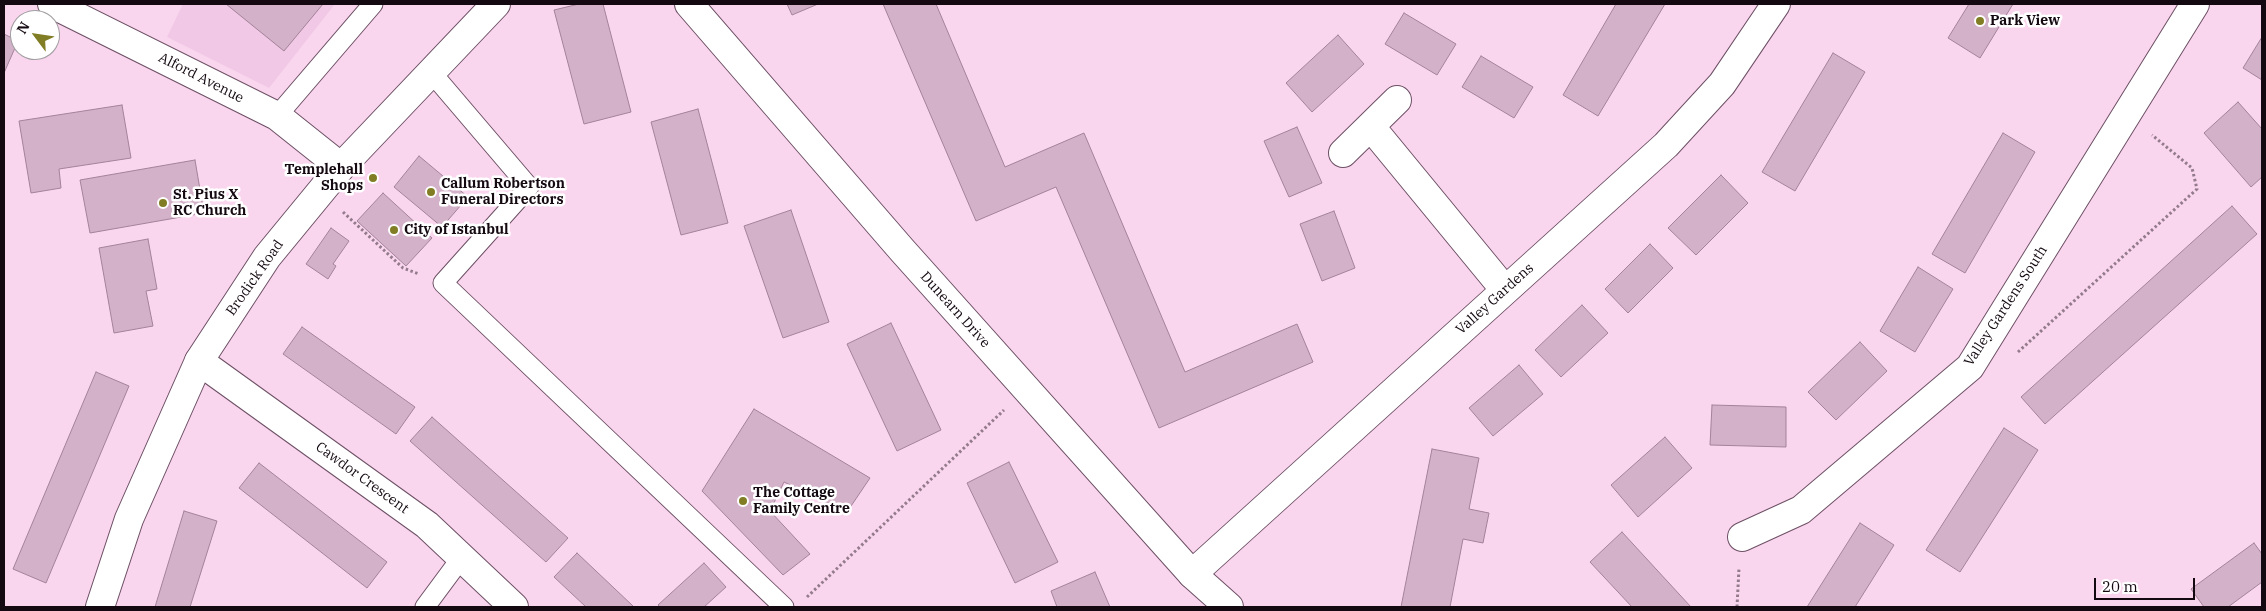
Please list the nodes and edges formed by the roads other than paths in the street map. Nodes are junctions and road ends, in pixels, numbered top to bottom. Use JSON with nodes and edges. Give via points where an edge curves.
{"nodes":[{"id":1,"x":52,"y":4,"type":"edge"},
{"id":2,"x":373,"y":4,"type":"edge"},
{"id":3,"x":496,"y":4,"type":"edge"},
{"id":4,"x":689,"y":4,"type":"edge"},
{"id":5,"x":1776,"y":4,"type":"edge"},
{"id":6,"x":2195,"y":4,"type":"edge"},
{"id":7,"x":431,"y":72,"type":"junction"},
{"id":8,"x":1397,"y":100,"type":"dead end"},
{"id":9,"x":277,"y":116,"type":"junction"},
{"id":10,"x":1371,"y":127,"type":"junction"},
{"id":11,"x":1343,"y":153,"type":"dead end"},
{"id":12,"x":341,"y":166,"type":"junction"},
{"id":13,"x":1505,"y":290,"type":"junction"},
{"id":14,"x":199,"y":361,"type":"junction"},
{"id":15,"x":1742,"y":537,"type":"road end"},
{"id":16,"x":462,"y":557,"type":"junction"},
{"id":17,"x":1192,"y":574,"type":"junction"},
{"id":18,"x":100,"y":607,"type":"edge"},
{"id":19,"x":425,"y":607,"type":"edge"},
{"id":20,"x":514,"y":607,"type":"edge"},
{"id":21,"x":784,"y":607,"type":"edge"},
{"id":22,"x":1229,"y":607,"type":"edge"}],
"edges":[{"from":1,"to":9,"type":"street","name":"Alford Avenue"},
{"from":2,"to":9,"type":"lane"},
{"from":3,"to":7,"type":"street","name":"Brodick Road"},
{"from":4,"to":17,"type":"street","name":"Dunearn Drive","via":[[902,250]]},
{"from":5,"to":13,"type":"street","name":"Valley Gardens","via":[[1722,84],[1666,145]]},
{"from":6,"to":15,"type":"street","name":"Valley Gardens South","via":[[1970,367],[1801,510]]},
{"from":7,"to":12,"type":"street","name":"Brodick Road"},
{"from":7,"to":21,"type":"lane","via":[[529,187],[443,283]]},
{"from":8,"to":10,"type":"street"},
{"from":9,"to":12,"type":"street","name":"Alford Avenue"},
{"from":10,"to":11,"type":"street"},
{"from":10,"to":13,"type":"street"},
{"from":12,"to":14,"type":"street","name":"Brodick Road","via":[[267,257]]},
{"from":13,"to":17,"type":"street","name":"Valley Gardens"},
{"from":14,"to":16,"type":"street","name":"Cawdor Crescent","via":[[427,525]]},
{"from":14,"to":18,"type":"street","name":"Brodick Road","via":[[129,519]]},
{"from":16,"to":19,"type":"lane"},
{"from":16,"to":20,"type":"street","name":"Cawdor Crescent"},
{"from":17,"to":22,"type":"street","name":"Dunearn Drive"}]}
